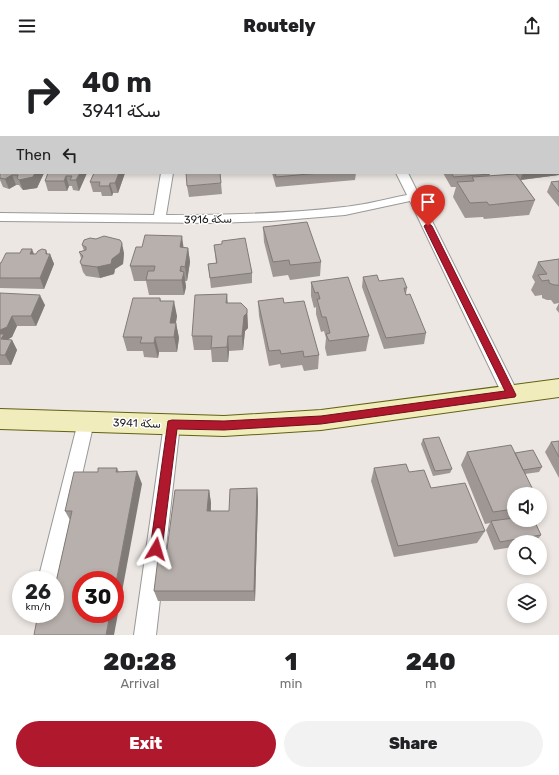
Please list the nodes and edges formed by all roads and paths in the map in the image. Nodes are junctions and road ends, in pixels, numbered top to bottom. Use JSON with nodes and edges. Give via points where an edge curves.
{"nodes":[{"id":1,"x":167,"y":174,"type":"edge"},
{"id":2,"x":402,"y":174,"type":"edge"},
{"id":3,"x":414,"y":197,"type":"junction"},
{"id":4,"x":0,"y":216,"type":"edge"},
{"id":5,"x":159,"y":219,"type":"junction"},
{"id":6,"x":559,"y":388,"type":"edge"},
{"id":7,"x":511,"y":395,"type":"junction"},
{"id":8,"x":0,"y":419,"type":"edge"},
{"id":9,"x":86,"y":422,"type":"junction"},
{"id":10,"x":172,"y":424,"type":"junction"},
{"id":11,"x":50,"y":571,"type":"edge"},
{"id":12,"x":146,"y":635,"type":"edge"}],
"edges":[{"from":1,"to":5,"type":"street"},
{"from":2,"to":3,"type":"street"},
{"from":3,"to":5,"type":"street","name":"سكة 3916","via":[[345,211],[224,219]]},
{"from":3,"to":7,"type":"street"},
{"from":4,"to":5,"type":"street","name":"سكة 3916"},
{"from":6,"to":7,"type":"street","name":"سكة 3941"},
{"from":7,"to":10,"type":"street","name":"سكة 3941","via":[[321,420],[224,426]]},
{"from":8,"to":9,"type":"street","name":"سكة 3941"},
{"from":9,"to":10,"type":"street","name":"سكة 3941"},
{"from":9,"to":11,"type":"street"},
{"from":10,"to":12,"type":"street"}]}
